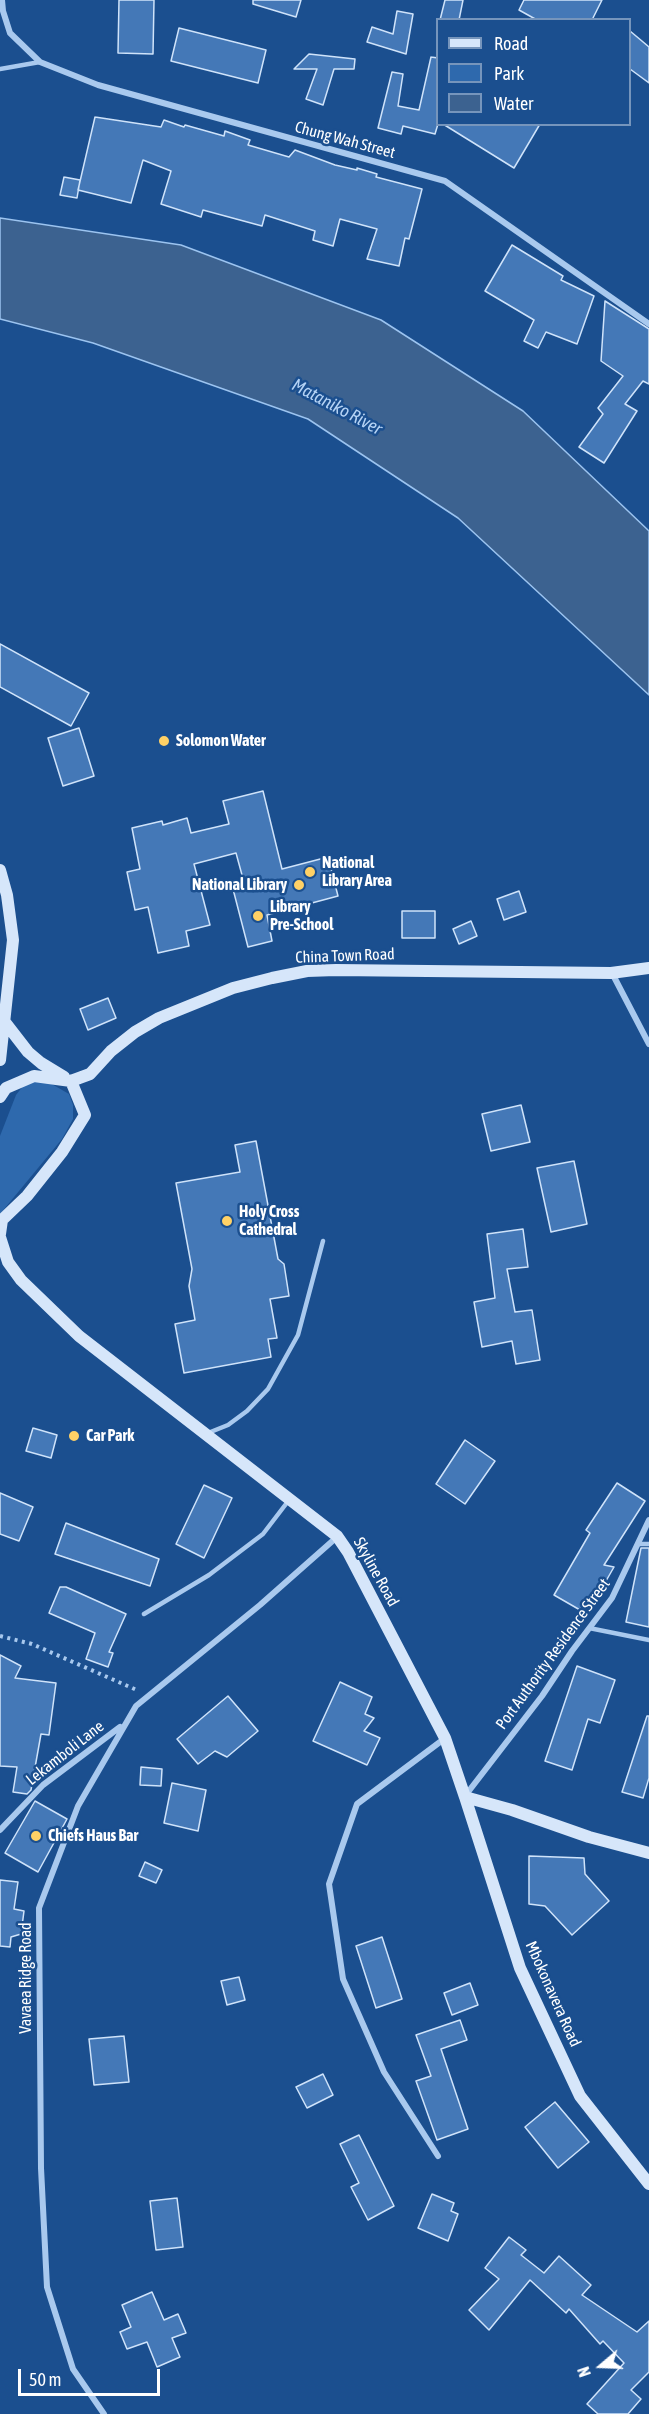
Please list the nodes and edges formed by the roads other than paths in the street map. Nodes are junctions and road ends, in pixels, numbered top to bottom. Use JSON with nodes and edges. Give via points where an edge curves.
{"nodes":[{"id":1,"x":3,"y":0,"type":"edge"},
{"id":2,"x":40,"y":62,"type":"junction"},
{"id":3,"x":0,"y":69,"type":"edge"},
{"id":4,"x":649,"y":324,"type":"edge"},
{"id":5,"x":0,"y":870,"type":"edge"},
{"id":6,"x":4,"y":891,"type":"edge"},
{"id":7,"x":649,"y":968,"type":"edge"},
{"id":8,"x":611,"y":973,"type":"junction"},
{"id":9,"x":4,"y":1021,"type":"junction"},
{"id":10,"x":649,"y":1044,"type":"edge"},
{"id":11,"x":0,"y":1060,"type":"edge"},
{"id":12,"x":71,"y":1081,"type":"junction"},
{"id":13,"x":0,"y":1097,"type":"edge"},
{"id":14,"x":0,"y":1235,"type":"edge"},
{"id":15,"x":323,"y":1241,"type":"dead end"},
{"id":16,"x":4,"y":1261,"type":"edge"},
{"id":17,"x":204,"y":1434,"type":"junction"},
{"id":18,"x":289,"y":1499,"type":"junction"},
{"id":19,"x":649,"y":1520,"type":"edge"},
{"id":20,"x":337,"y":1536,"type":"junction"},
{"id":21,"x":639,"y":1544,"type":"junction"},
{"id":22,"x":649,"y":1544,"type":"edge"},
{"id":23,"x":144,"y":1614,"type":"dead end"},
{"id":24,"x":589,"y":1629,"type":"junction"},
{"id":25,"x":649,"y":1640,"type":"edge"},
{"id":26,"x":123,"y":1725,"type":"junction"},
{"id":27,"x":445,"y":1738,"type":"junction"},
{"id":28,"x":465,"y":1797,"type":"junction"},
{"id":29,"x":0,"y":1830,"type":"edge"},
{"id":30,"x":649,"y":1853,"type":"edge"},
{"id":31,"x":438,"y":2156,"type":"dead end"},
{"id":32,"x":649,"y":2184,"type":"edge"},
{"id":33,"x":104,"y":2414,"type":"edge"}],
"edges":[{"from":1,"to":2,"type":"street","via":[[10,33]]},
{"from":2,"to":3,"type":"lane"},
{"from":2,"to":4,"type":"street","name":"Chung Wah Street","via":[[98,85],[445,181]]},
{"from":5,"to":6,"type":"street"},
{"from":6,"to":9,"type":"street","via":[[13,940]]},
{"from":7,"to":8,"type":"street","name":"China Town Road"},
{"from":8,"to":10,"type":"street"},
{"from":8,"to":12,"type":"street","name":"China Town Road","via":[[307,971],[233,988],[159,1018],[111,1051],[90,1074]]},
{"from":9,"to":11,"type":"street"},
{"from":9,"to":12,"type":"street","via":[[28,1052]]},
{"from":12,"to":13,"type":"street","via":[[33,1076],[6,1088]]},
{"from":12,"to":14,"type":"street","name":"Skyline Road","via":[[85,1114],[62,1152],[2,1220]]},
{"from":14,"to":16,"type":"street","name":"Skyline Road"},
{"from":15,"to":17,"type":"lane","via":[[298,1335],[268,1389],[228,1425]]},
{"from":16,"to":17,"type":"street","name":"Skyline Road","via":[[80,1336]]},
{"from":17,"to":18,"type":"street","name":"Skyline Road"},
{"from":18,"to":20,"type":"street","name":"Skyline Road"},
{"from":18,"to":23,"type":"lane","via":[[263,1534],[209,1575]]},
{"from":19,"to":21,"type":"street","name":"Port Authority Residence Street"},
{"from":20,"to":26,"type":"street","name":"Vavaea Ridge Road","via":[[260,1605],[135,1706]]},
{"from":20,"to":27,"type":"street","name":"Skyline Road"},
{"from":21,"to":22,"type":"lane"},
{"from":21,"to":24,"type":"street","name":"Port Authority Residence Street","via":[[612,1598]]},
{"from":24,"to":25,"type":"lane"},
{"from":24,"to":28,"type":"street","name":"Port Authority Residence Street"},
{"from":26,"to":29,"type":"street","name":"Lekamboli Lane","via":[[43,1785]]},
{"from":26,"to":33,"type":"street","name":"Vavaea Ridge Road","via":[[78,1806],[39,1908],[46,2287],[73,2369]]},
{"from":27,"to":28,"type":"street","name":"Skyline Road"},
{"from":27,"to":31,"type":"street","via":[[357,1803],[328,1884],[343,1979],[384,2072]]},
{"from":28,"to":30,"type":"street"},
{"from":28,"to":32,"type":"street","name":"Mbokonavera Road","via":[[520,1968],[580,2096]]}]}
